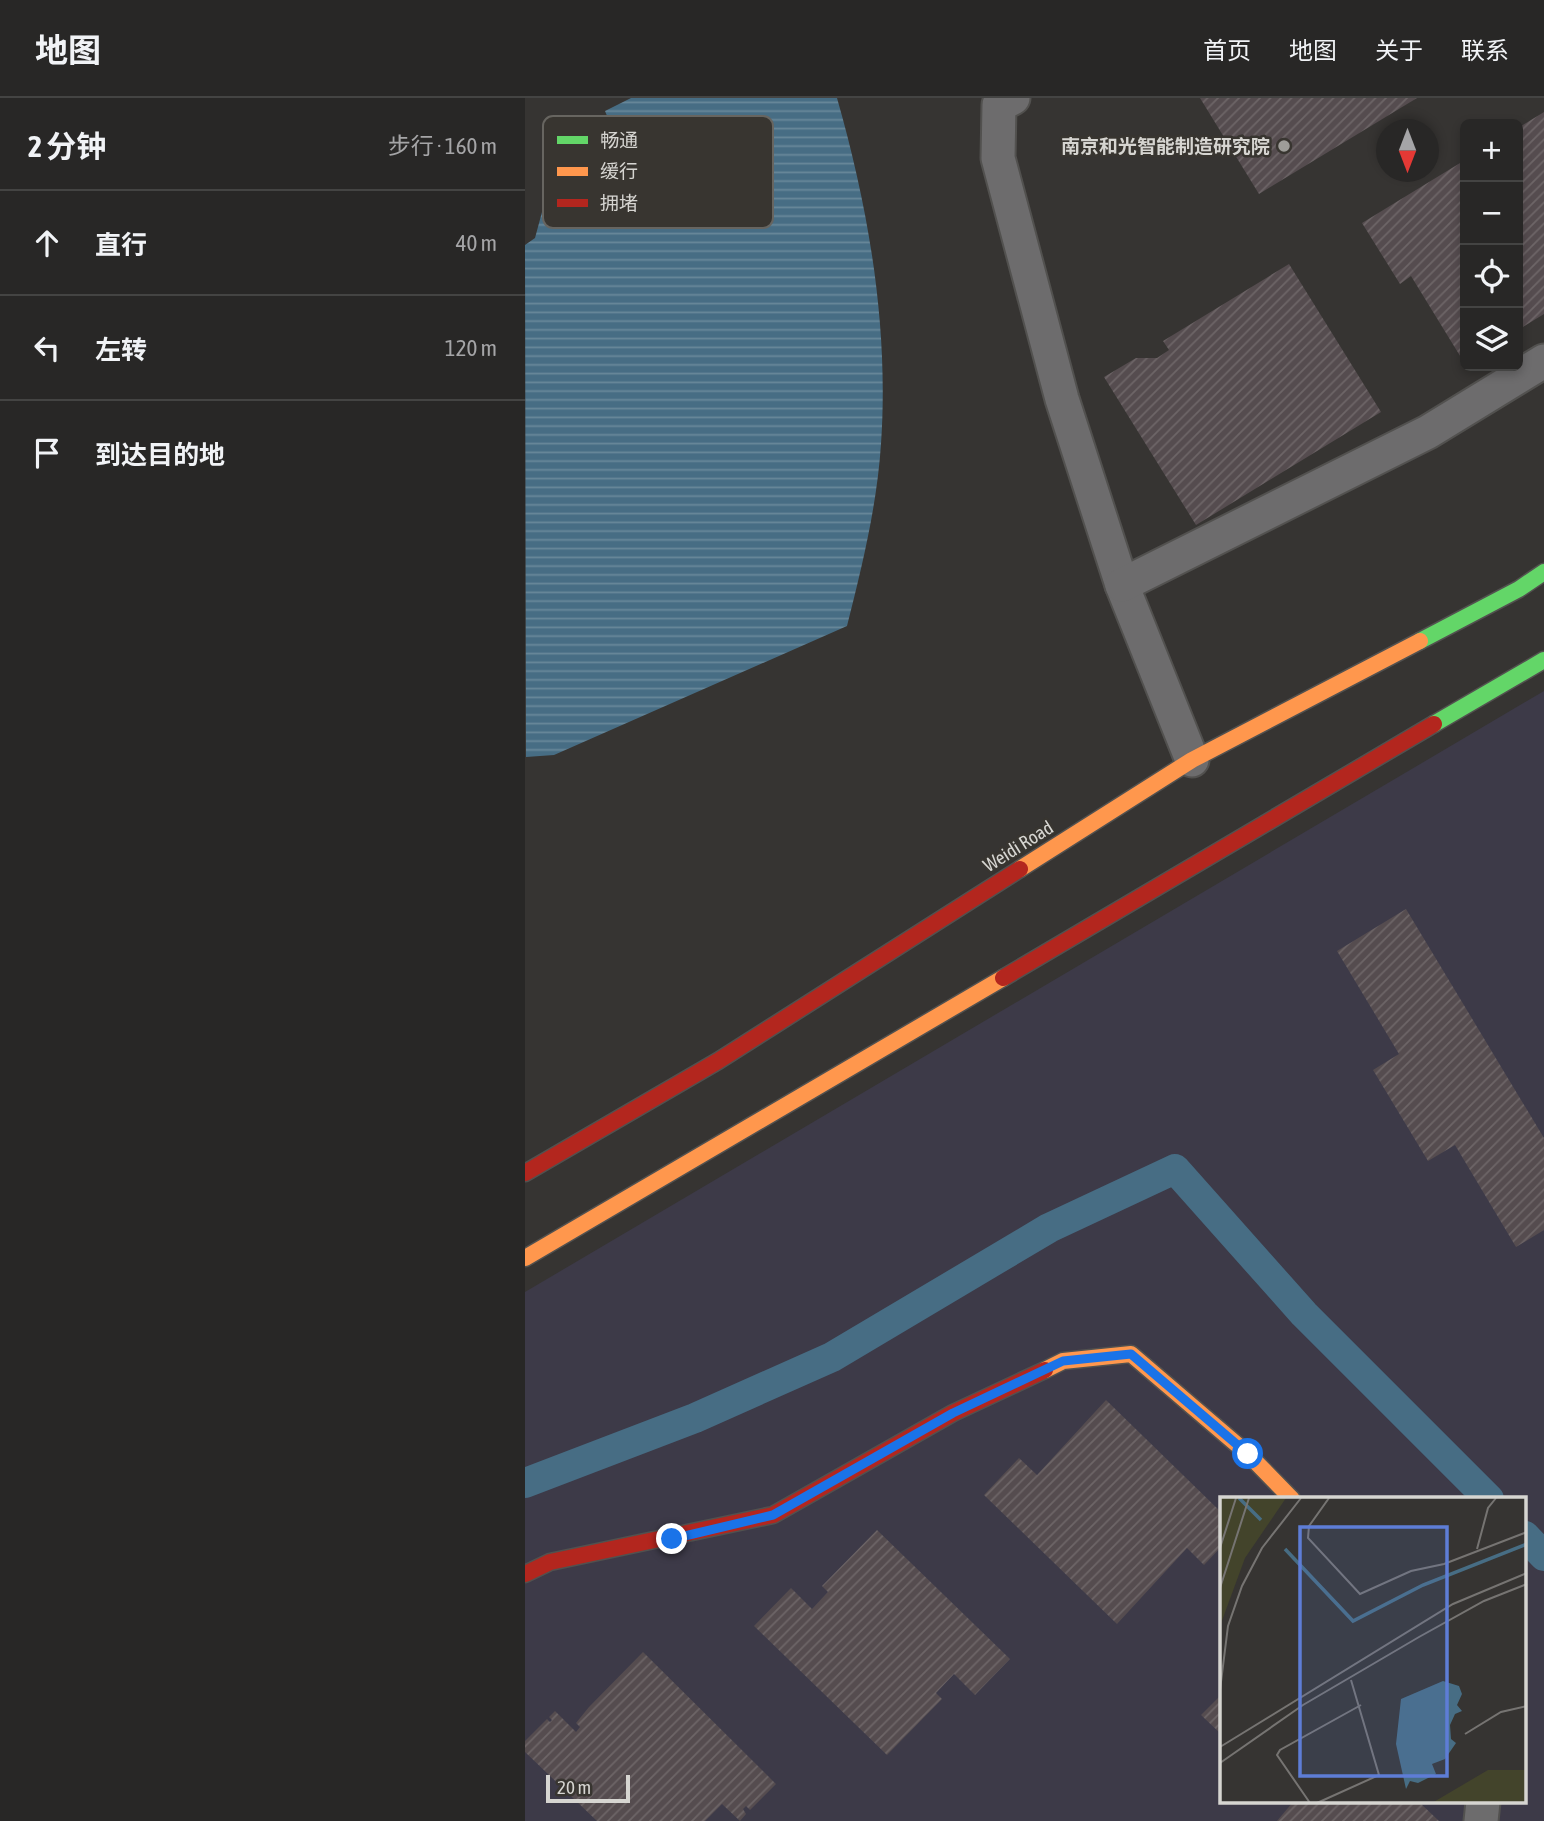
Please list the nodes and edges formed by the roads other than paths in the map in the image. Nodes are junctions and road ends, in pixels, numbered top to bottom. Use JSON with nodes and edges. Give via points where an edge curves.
{"nodes":[{"id":1,"x":1013,"y":98,"type":"edge"},
{"id":2,"x":1544,"y":361,"type":"edge"},
{"id":3,"x":1544,"y":572,"type":"edge"},
{"id":4,"x":1122,"y":585,"type":"junction"},
{"id":5,"x":1544,"y":660,"type":"edge"},
{"id":6,"x":1192,"y":760,"type":"junction"},
{"id":7,"x":525,"y":1173,"type":"edge"},
{"id":8,"x":525,"y":1258,"type":"edge"},
{"id":9,"x":1290,"y":1497,"type":"edge"},
{"id":10,"x":525,"y":1574,"type":"edge"}],
"edges":[{"from":1,"to":4,"type":"street","via":[[999,105],[998,158],[1062,399]]},
{"from":2,"to":4,"type":"street","via":[[1428,432]]},
{"from":3,"to":6,"type":"main road","name":"Weidi Road"},
{"from":4,"to":6,"type":"street"},
{"from":5,"to":8,"type":"main road"},
{"from":6,"to":7,"type":"main road","name":"Weidi Road","via":[[717,1061]]},
{"from":9,"to":10,"type":"main road","via":[[1248,1454],[1131,1354],[1063,1361],[953,1413],[773,1515],[550,1562]]}]}
